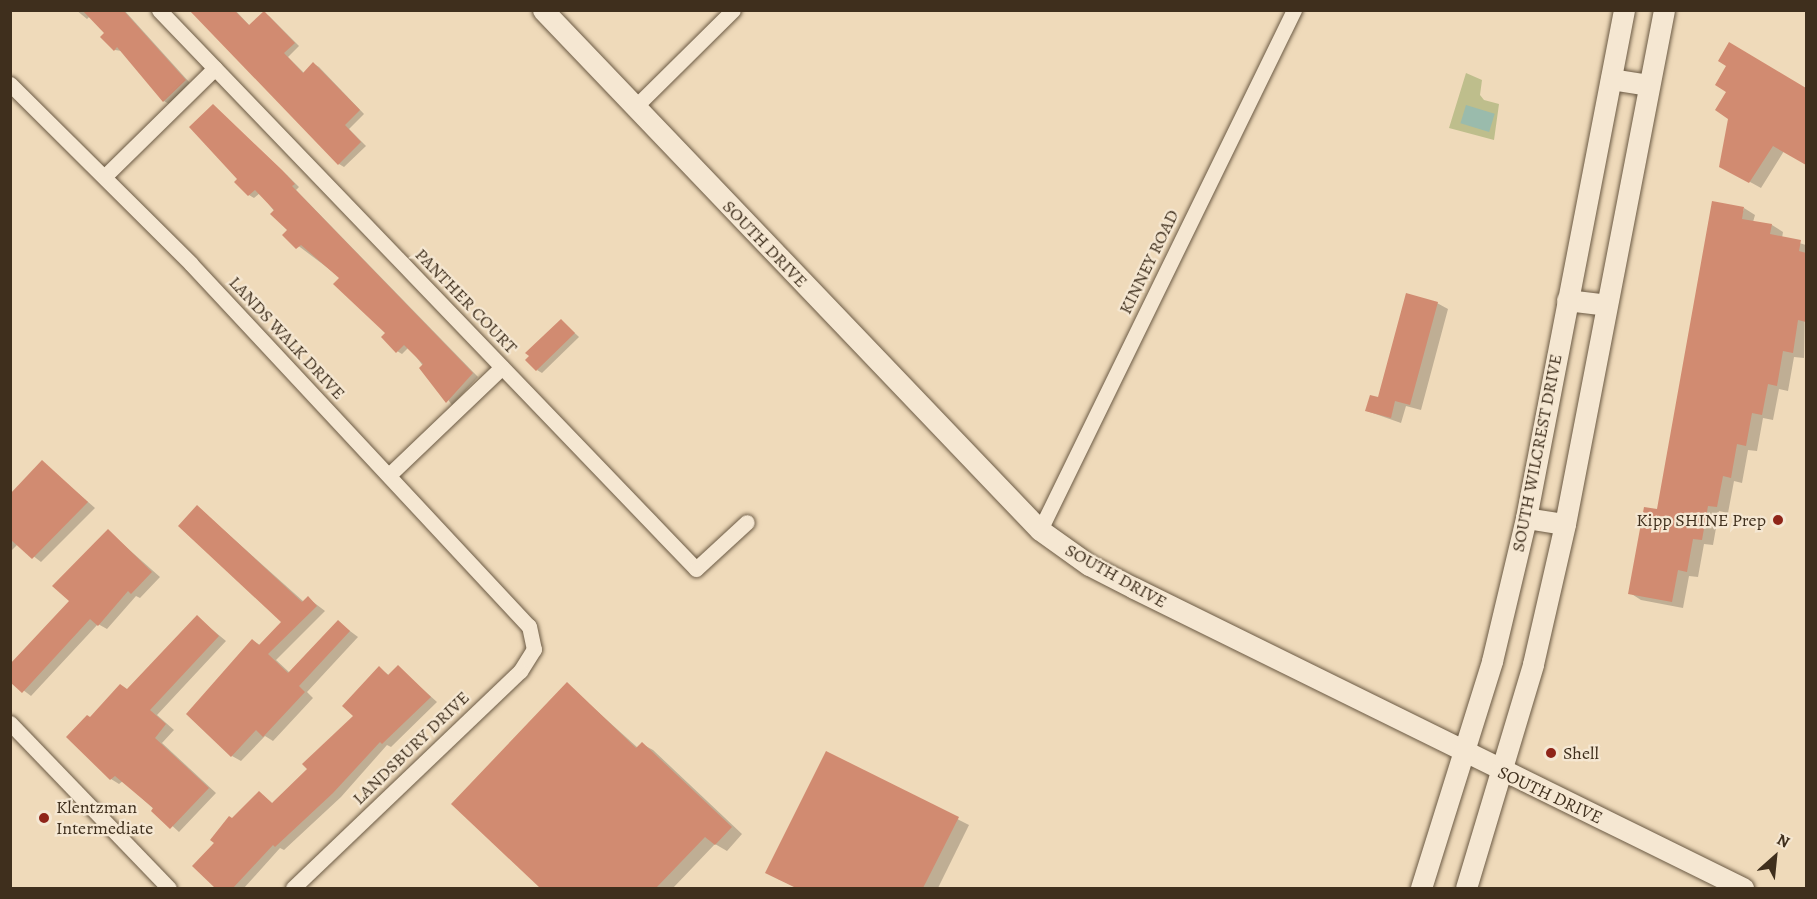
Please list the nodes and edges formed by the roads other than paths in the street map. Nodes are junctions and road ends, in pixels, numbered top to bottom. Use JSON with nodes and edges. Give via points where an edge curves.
{"nodes":[{"id":1,"x":159,"y":10,"type":"edge"},
{"id":2,"x":543,"y":10,"type":"edge"},
{"id":3,"x":733,"y":10,"type":"edge"},
{"id":4,"x":1294,"y":10,"type":"edge"},
{"id":5,"x":1624,"y":10,"type":"edge"},
{"id":6,"x":1664,"y":10,"type":"edge"},
{"id":7,"x":214,"y":68,"type":"junction"},
{"id":8,"x":1611,"y":79,"type":"junction"},
{"id":9,"x":10,"y":84,"type":"edge"},
{"id":10,"x":1649,"y":85,"type":"junction"},
{"id":11,"x":634,"y":108,"type":"junction"},
{"id":12,"x":105,"y":176,"type":"junction"},
{"id":13,"x":1567,"y":300,"type":"junction"},
{"id":14,"x":1606,"y":305,"type":"junction"},
{"id":15,"x":502,"y":367,"type":"junction"},
{"id":16,"x":389,"y":475,"type":"junction"},
{"id":17,"x":1526,"y":518,"type":"junction"},
{"id":18,"x":747,"y":522,"type":"dead end"},
{"id":19,"x":1565,"y":524,"type":"junction"},
{"id":20,"x":1040,"y":530,"type":"junction"},
{"id":21,"x":529,"y":626,"type":"joint"},
{"id":22,"x":10,"y":723,"type":"edge"},
{"id":23,"x":1464,"y":754,"type":"junction"},
{"id":24,"x":1503,"y":773,"type":"junction"},
{"id":25,"x":169,"y":888,"type":"edge"},
{"id":26,"x":293,"y":888,"type":"edge"},
{"id":27,"x":1421,"y":888,"type":"edge"},
{"id":28,"x":1466,"y":888,"type":"edge"},
{"id":29,"x":1743,"y":888,"type":"edge"}],
"edges":[{"from":1,"to":7,"type":"street","name":"PANTHER COURT"},
{"from":2,"to":11,"type":"main road","name":"SOUTH DRIVE"},
{"from":3,"to":11,"type":"street"},
{"from":4,"to":20,"type":"street","name":"KINNEY ROAD"},
{"from":5,"to":8,"type":"main road","name":"SOUTH WILCREST DRIVE"},
{"from":6,"to":10,"type":"main road"},
{"from":7,"to":12,"type":"street"},
{"from":7,"to":15,"type":"street","name":"PANTHER COURT"},
{"from":8,"to":10,"type":"main road"},
{"from":8,"to":13,"type":"main road","name":"SOUTH WILCREST DRIVE"},
{"from":9,"to":12,"type":"street","name":"LANDS WALK DRIVE"},
{"from":10,"to":14,"type":"main road"},
{"from":11,"to":20,"type":"main road","name":"SOUTH DRIVE"},
{"from":12,"to":16,"type":"street","name":"LANDS WALK DRIVE"},
{"from":13,"to":14,"type":"main road"},
{"from":13,"to":17,"type":"main road","name":"SOUTH WILCREST DRIVE"},
{"from":14,"to":19,"type":"main road"},
{"from":15,"to":16,"type":"street"},
{"from":15,"to":18,"type":"street","name":"PANTHER COURT","via":[[696,569]]},
{"from":16,"to":21,"type":"street","name":"LANDS WALK DRIVE"},
{"from":17,"to":19,"type":"main road"},
{"from":17,"to":23,"type":"main road","name":"SOUTH WILCREST DRIVE"},
{"from":19,"to":24,"type":"main road"},
{"from":20,"to":23,"type":"main road","name":"SOUTH DRIVE","via":[[1098,570]]},
{"from":21,"to":26,"type":"street","name":"LANDSBURY DRIVE","via":[[534,649],[520,671]]},
{"from":22,"to":25,"type":"street"},
{"from":23,"to":24,"type":"main road","name":"SOUTH DRIVE"},
{"from":23,"to":27,"type":"main road","name":"SOUTH WILCREST DRIVE"},
{"from":24,"to":28,"type":"main road"},
{"from":24,"to":29,"type":"main road","name":"SOUTH DRIVE"}]}
